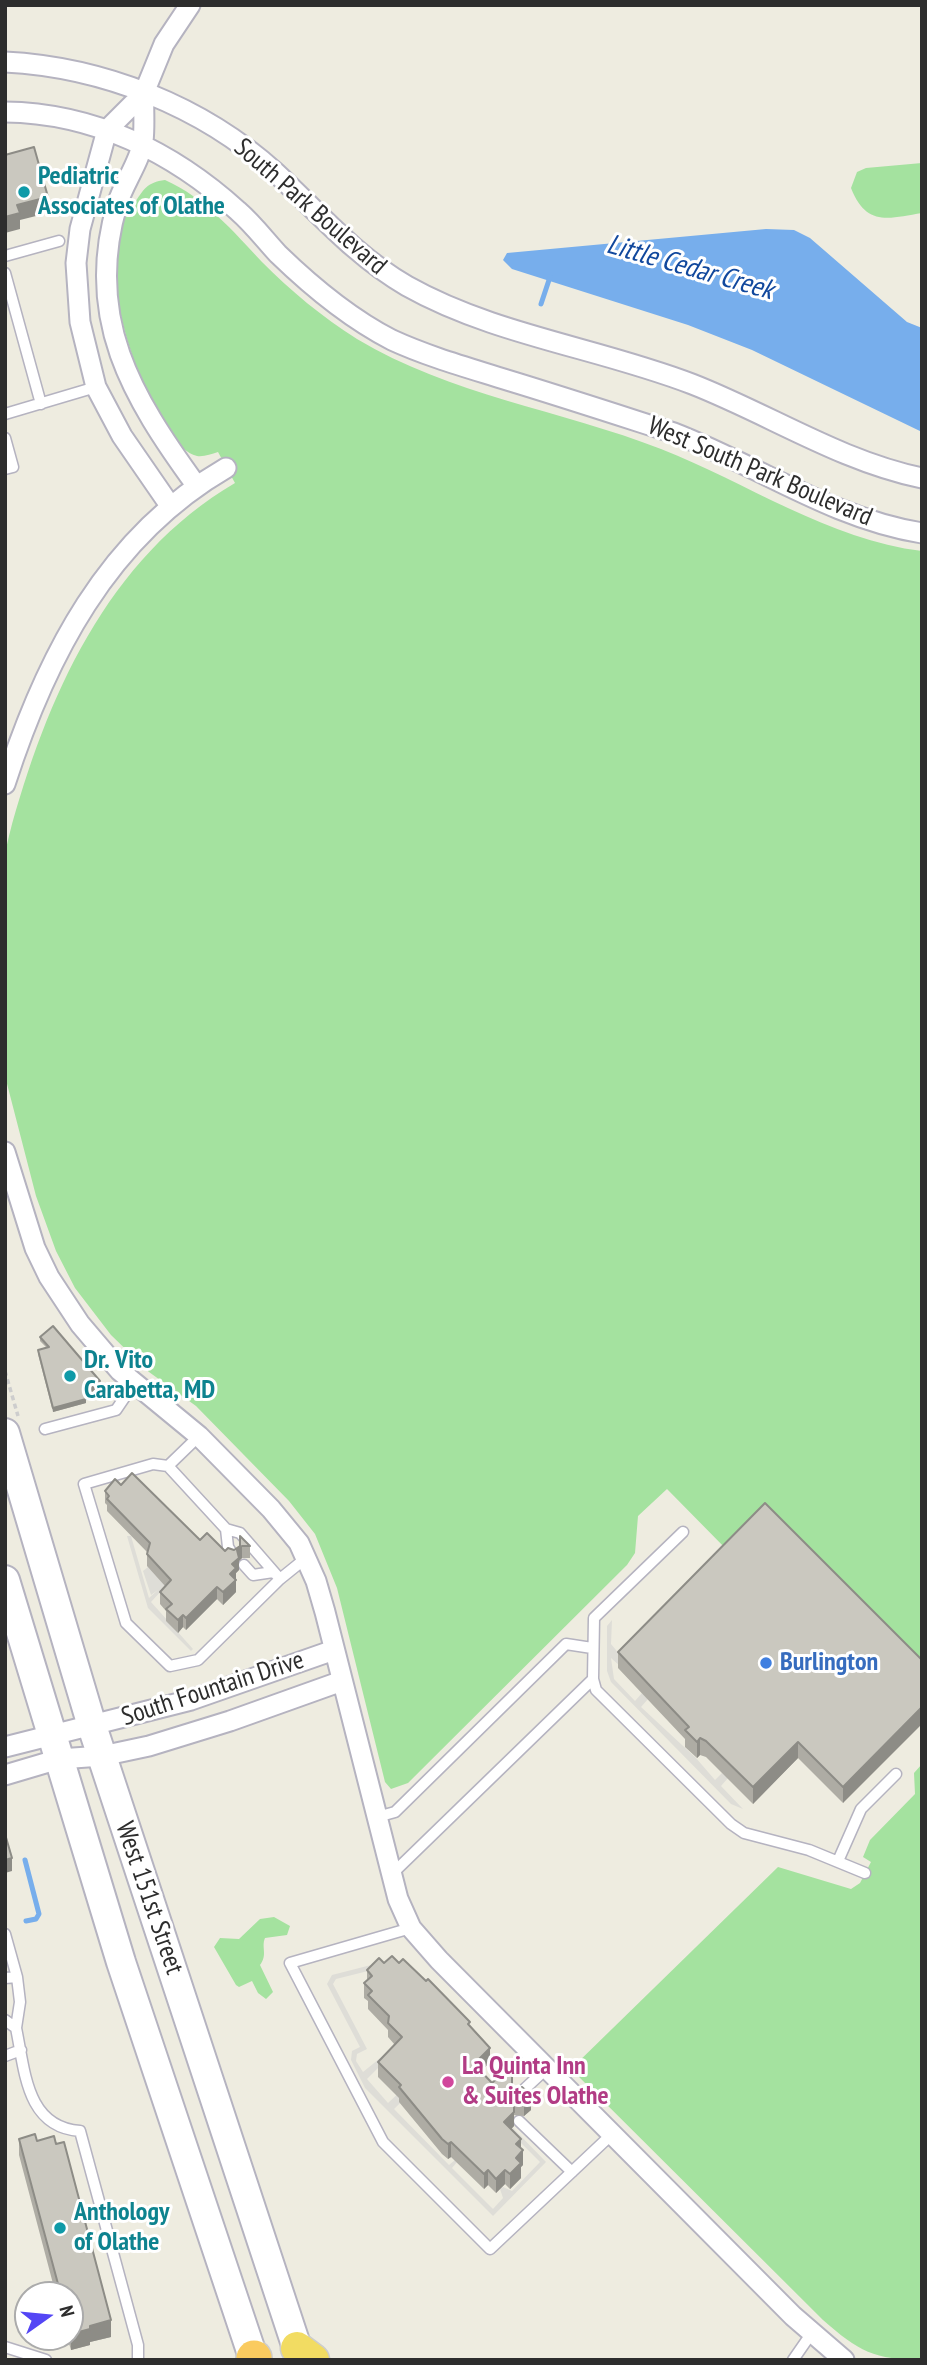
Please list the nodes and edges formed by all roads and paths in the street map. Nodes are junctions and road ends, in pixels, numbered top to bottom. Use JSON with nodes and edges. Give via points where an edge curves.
{"nodes":[{"id":1,"x":190,"y":5,"type":"edge"},
{"id":2,"x":5,"y":62,"type":"edge"},
{"id":3,"x":144,"y":93,"type":"junction"},
{"id":4,"x":5,"y":111,"type":"edge"},
{"id":5,"x":107,"y":131,"type":"junction"},
{"id":6,"x":143,"y":143,"type":"junction"},
{"id":7,"x":59,"y":241,"type":"dead end"},
{"id":8,"x":5,"y":256,"type":"edge"},
{"id":9,"x":5,"y":274,"type":"edge"},
{"id":10,"x":480,"y":317,"type":"joint"},
{"id":11,"x":480,"y":371,"type":"joint"},
{"id":12,"x":96,"y":387,"type":"junction"},
{"id":13,"x":41,"y":404,"type":"junction"},
{"id":14,"x":5,"y":414,"type":"edge"},
{"id":15,"x":5,"y":438,"type":"edge"},
{"id":16,"x":226,"y":468,"type":"dead end"},
{"id":17,"x":5,"y":469,"type":"edge"},
{"id":18,"x":922,"y":478,"type":"edge"},
{"id":19,"x":196,"y":485,"type":"junction"},
{"id":20,"x":171,"y":507,"type":"junction"},
{"id":21,"x":922,"y":533,"type":"edge"},
{"id":22,"x":5,"y":784,"type":"edge"},
{"id":23,"x":5,"y":1152,"type":"edge"},
{"id":24,"x":5,"y":1371,"type":"edge"},
{"id":25,"x":135,"y":1382,"type":"junction"},
{"id":26,"x":12,"y":1425,"type":"edge"},
{"id":27,"x":45,"y":1429,"type":"dead end"},
{"id":28,"x":199,"y":1436,"type":"junction"},
{"id":29,"x":168,"y":1466,"type":"junction"},
{"id":30,"x":226,"y":1530,"type":"junction"},
{"id":31,"x":683,"y":1532,"type":"dead end"},
{"id":32,"x":233,"y":1555,"type":"edge"},
{"id":33,"x":306,"y":1558,"type":"junction"},
{"id":34,"x":244,"y":1565,"type":"dead end"},
{"id":35,"x":276,"y":1575,"type":"junction"},
{"id":36,"x":5,"y":1580,"type":"edge"},
{"id":37,"x":593,"y":1648,"type":"junction"},
{"id":38,"x":334,"y":1650,"type":"junction"},
{"id":39,"x":593,"y":1679,"type":"junction"},
{"id":40,"x":342,"y":1681,"type":"junction"},
{"id":41,"x":92,"y":1726,"type":"junction"},
{"id":42,"x":5,"y":1746,"type":"edge"},
{"id":43,"x":56,"y":1746,"type":"junction"},
{"id":44,"x":102,"y":1756,"type":"junction"},
{"id":45,"x":896,"y":1774,"type":"dead end"},
{"id":46,"x":5,"y":1775,"type":"edge"},
{"id":47,"x":377,"y":1817,"type":"junction"},
{"id":48,"x":838,"y":1861,"type":"junction"},
{"id":49,"x":865,"y":1873,"type":"dead end"},
{"id":50,"x":391,"y":1875,"type":"junction"},
{"id":51,"x":411,"y":1928,"type":"junction"},
{"id":52,"x":5,"y":1934,"type":"edge"},
{"id":53,"x":17,"y":1977,"type":"junction"},
{"id":54,"x":5,"y":1978,"type":"edge"},
{"id":55,"x":5,"y":2020,"type":"edge"},
{"id":56,"x":16,"y":2028,"type":"junction"},
{"id":57,"x":20,"y":2049,"type":"junction"},
{"id":58,"x":5,"y":2056,"type":"edge"},
{"id":59,"x":546,"y":2069,"type":"junction"},
{"id":60,"x":517,"y":2096,"type":"edge"},
{"id":61,"x":519,"y":2121,"type":"dead end"},
{"id":62,"x":611,"y":2135,"type":"junction"},
{"id":63,"x":572,"y":2172,"type":"junction"},
{"id":64,"x":811,"y":2334,"type":"junction"},
{"id":65,"x":5,"y":2347,"type":"edge"},
{"id":66,"x":304,"y":2356,"type":"edge"},
{"id":67,"x":254,"y":2359,"type":"edge"},
{"id":68,"x":46,"y":2360,"type":"edge"},
{"id":69,"x":138,"y":2360,"type":"edge"},
{"id":70,"x":793,"y":2360,"type":"edge"},
{"id":71,"x":845,"y":2360,"type":"edge"}],
"edges":[{"from":1,"to":3,"type":"street","via":[[164,44]]},
{"from":2,"to":3,"type":"street","name":"South Park Boulevard","via":[[51,66]]},
{"from":3,"to":5,"type":"street"},
{"from":3,"to":6,"type":"street"},
{"from":3,"to":10,"type":"street","name":"South Park Boulevard","via":[[200,116],[247,149],[375,266],[444,304]]},
{"from":4,"to":5,"type":"street","name":"South Park Boulevard","via":[[59,116]]},
{"from":5,"to":6,"type":"street","name":"South Park Boulevard"},
{"from":5,"to":12,"type":"street","via":[[80,229],[76,263],[80,322]]},
{"from":6,"to":11,"type":"street","name":"South Park Boulevard","via":[[239,212],[279,254],[347,312],[391,339]]},
{"from":6,"to":19,"type":"street","via":[[112,227],[108,312],[117,348],[141,405]]},
{"from":7,"to":8,"type":"lane"},
{"from":9,"to":13,"type":"lane"},
{"from":10,"to":18,"type":"street","name":"West South Park Boulevard","via":[[690,383],[852,458]]},
{"from":11,"to":21,"type":"street","name":"West South Park Boulevard","via":[[674,433],[823,503]]},
{"from":12,"to":13,"type":"lane"},
{"from":12,"to":20,"type":"street","via":[[122,436]]},
{"from":13,"to":14,"type":"lane"},
{"from":15,"to":17,"type":"lane","via":[[13,467]]},
{"from":16,"to":19,"type":"street"},
{"from":19,"to":20,"type":"street"},
{"from":20,"to":22,"type":"street","via":[[134,542],[82,606],[35,701]]},
{"from":23,"to":25,"type":"street","via":[[49,1277],[100,1348]]},
{"from":24,"to":26,"type":"path"},
{"from":25,"to":27,"type":"lane","via":[[116,1410]]},
{"from":25,"to":28,"type":"street"},
{"from":26,"to":41,"type":"main road","name":"West 151st Street"},
{"from":28,"to":29,"type":"lane"},
{"from":28,"to":33,"type":"street","via":[[271,1509]]},
{"from":29,"to":30,"type":"lane"},
{"from":29,"to":35,"type":"lane","via":[[153,1464],[84,1484],[125,1623],[170,1666],[187,1664],[206,1653]]},
{"from":30,"to":32,"type":"lane"},
{"from":30,"to":35,"type":"lane","via":[[240,1533]]},
{"from":31,"to":37,"type":"lane","via":[[594,1618]]},
{"from":33,"to":35,"type":"lane"},
{"from":33,"to":38,"type":"street"},
{"from":34,"to":35,"type":"lane","via":[[253,1575]]},
{"from":36,"to":43,"type":"main road","name":"West 151st Street"},
{"from":37,"to":39,"type":"lane"},
{"from":37,"to":47,"type":"lane","via":[[566,1644],[394,1812]]},
{"from":38,"to":40,"type":"street"},
{"from":38,"to":41,"type":"street","name":"South Fountain Drive","via":[[191,1700]]},
{"from":39,"to":48,"type":"lane","via":[[596,1690],[731,1824],[744,1833]]},
{"from":39,"to":50,"type":"lane"},
{"from":40,"to":44,"type":"street","name":"South Fountain Drive","via":[[230,1721]]},
{"from":40,"to":47,"type":"street"},
{"from":41,"to":43,"type":"street","name":"South Fountain Drive"},
{"from":41,"to":44,"type":"main road","name":"West 151st Street"},
{"from":42,"to":43,"type":"street"},
{"from":43,"to":44,"type":"street","name":"South Fountain Drive"},
{"from":43,"to":46,"type":"street"},
{"from":43,"to":67,"type":"main road","name":"West 151st Street","via":[[121,1962]]},
{"from":44,"to":66,"type":"main road","name":"West 151st Street"},
{"from":45,"to":48,"type":"lane","via":[[861,1810]]},
{"from":47,"to":50,"type":"street"},
{"from":48,"to":49,"type":"lane"},
{"from":50,"to":51,"type":"street"},
{"from":51,"to":59,"type":"street"},
{"from":51,"to":63,"type":"lane","via":[[290,1963],[383,2142],[490,2249]]},
{"from":52,"to":53,"type":"lane"},
{"from":53,"to":54,"type":"lane"},
{"from":53,"to":56,"type":"lane"},
{"from":55,"to":56,"type":"lane"},
{"from":56,"to":57,"type":"lane"},
{"from":57,"to":58,"type":"lane"},
{"from":57,"to":69,"type":"lane","via":[[36,2109],[49,2123],[80,2131],[138,2345]]},
{"from":59,"to":60,"type":"lane"},
{"from":59,"to":62,"type":"street"},
{"from":61,"to":63,"type":"lane"},
{"from":62,"to":63,"type":"lane"},
{"from":62,"to":64,"type":"street"},
{"from":64,"to":70,"type":"lane"},
{"from":64,"to":71,"type":"street"},
{"from":65,"to":68,"type":"lane"}]}
